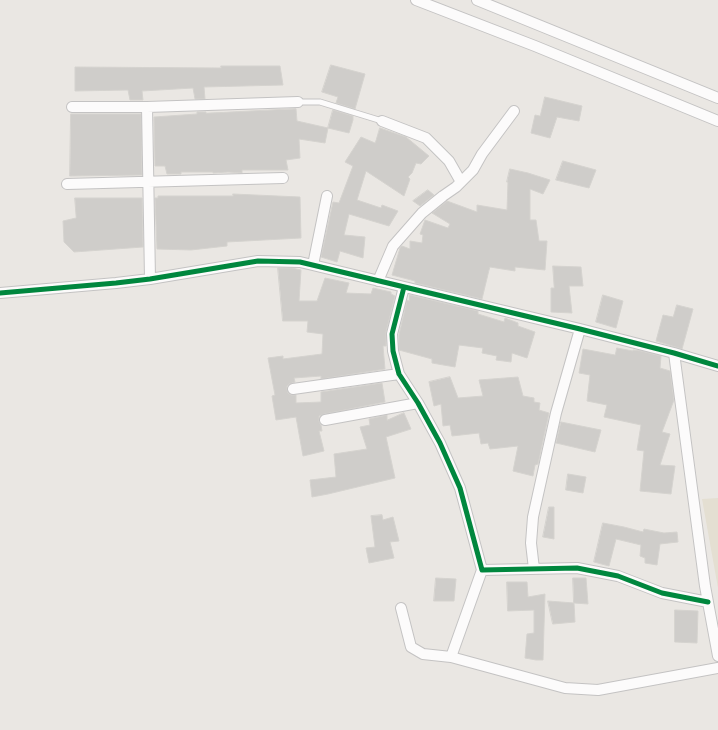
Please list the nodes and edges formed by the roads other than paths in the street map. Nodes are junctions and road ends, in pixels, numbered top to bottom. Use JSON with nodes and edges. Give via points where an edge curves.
{"nodes":[{"id":1,"x":416,"y":0,"type":"edge"},
{"id":2,"x":477,"y":0,"type":"edge"},
{"id":3,"x":718,"y":98,"type":"edge"},
{"id":4,"x":298,"y":102,"type":"joint"},
{"id":5,"x":72,"y":107,"type":"dead end"},
{"id":6,"x":147,"y":107,"type":"junction"},
{"id":7,"x":514,"y":111,"type":"dead end"},
{"id":8,"x":382,"y":121,"type":"joint"},
{"id":9,"x":718,"y":121,"type":"edge"},
{"id":10,"x":284,"y":178,"type":"dead end"},
{"id":11,"x":148,"y":182,"type":"junction"},
{"id":12,"x":461,"y":182,"type":"junction"},
{"id":13,"x":67,"y":184,"type":"dead end"},
{"id":14,"x":326,"y":196,"type":"dead end"},
{"id":15,"x":313,"y":265,"type":"junction"},
{"id":16,"x":150,"y":279,"type":"junction"},
{"id":17,"x":378,"y":281,"type":"junction"},
{"id":18,"x":404,"y":287,"type":"junction"},
{"id":19,"x":0,"y":293,"type":"edge"},
{"id":20,"x":580,"y":329,"type":"junction"},
{"id":21,"x":674,"y":353,"type":"junction"},
{"id":22,"x":718,"y":366,"type":"edge"},
{"id":23,"x":399,"y":374,"type":"junction"},
{"id":24,"x":293,"y":389,"type":"dead end"},
{"id":25,"x":418,"y":403,"type":"junction"},
{"id":26,"x":325,"y":420,"type":"dead end"},
{"id":27,"x":534,"y":569,"type":"junction"},
{"id":28,"x":482,"y":570,"type":"junction"},
{"id":29,"x":708,"y":602,"type":"junction"},
{"id":30,"x":401,"y":608,"type":"dead end"},
{"id":31,"x":718,"y":656,"type":"edge"},
{"id":32,"x":451,"y":657,"type":"junction"},
{"id":33,"x":718,"y":668,"type":"edge"}],
"edges":[{"from":1,"to":9,"type":"street"},
{"from":2,"to":3,"type":"street"},
{"from":4,"to":6,"type":"street"},
{"from":4,"to":8,"type":"lane","via":[[320,102]]},
{"from":5,"to":6,"type":"street"},
{"from":6,"to":11,"type":"street"},
{"from":7,"to":12,"type":"street","via":[[473,170]]},
{"from":8,"to":12,"type":"street","via":[[426,138],[449,162]]},
{"from":10,"to":11,"type":"street"},
{"from":11,"to":13,"type":"street"},
{"from":11,"to":16,"type":"street"},
{"from":12,"to":17,"type":"street","via":[[422,213],[393,246]]},
{"from":14,"to":15,"type":"street"},
{"from":15,"to":16,"type":"street","via":[[300,262],[258,261]]},
{"from":15,"to":17,"type":"street"},
{"from":16,"to":19,"type":"street"},
{"from":17,"to":18,"type":"street"},
{"from":18,"to":20,"type":"street"},
{"from":18,"to":23,"type":"street","via":[[392,334],[393,352]]},
{"from":20,"to":21,"type":"street"},
{"from":20,"to":27,"type":"street","via":[[556,413],[533,517],[531,543]]},
{"from":21,"to":22,"type":"street"},
{"from":21,"to":29,"type":"street"},
{"from":23,"to":24,"type":"street"},
{"from":23,"to":25,"type":"street"},
{"from":25,"to":26,"type":"street"},
{"from":25,"to":28,"type":"street","via":[[440,443],[460,488]]},
{"from":27,"to":28,"type":"street"},
{"from":27,"to":29,"type":"street","via":[[577,568],[618,576],[662,593]]},
{"from":28,"to":32,"type":"street"},
{"from":29,"to":31,"type":"street"},
{"from":30,"to":32,"type":"street","via":[[411,647],[423,654]]},
{"from":32,"to":33,"type":"street","via":[[565,688],[598,690]]}]}
